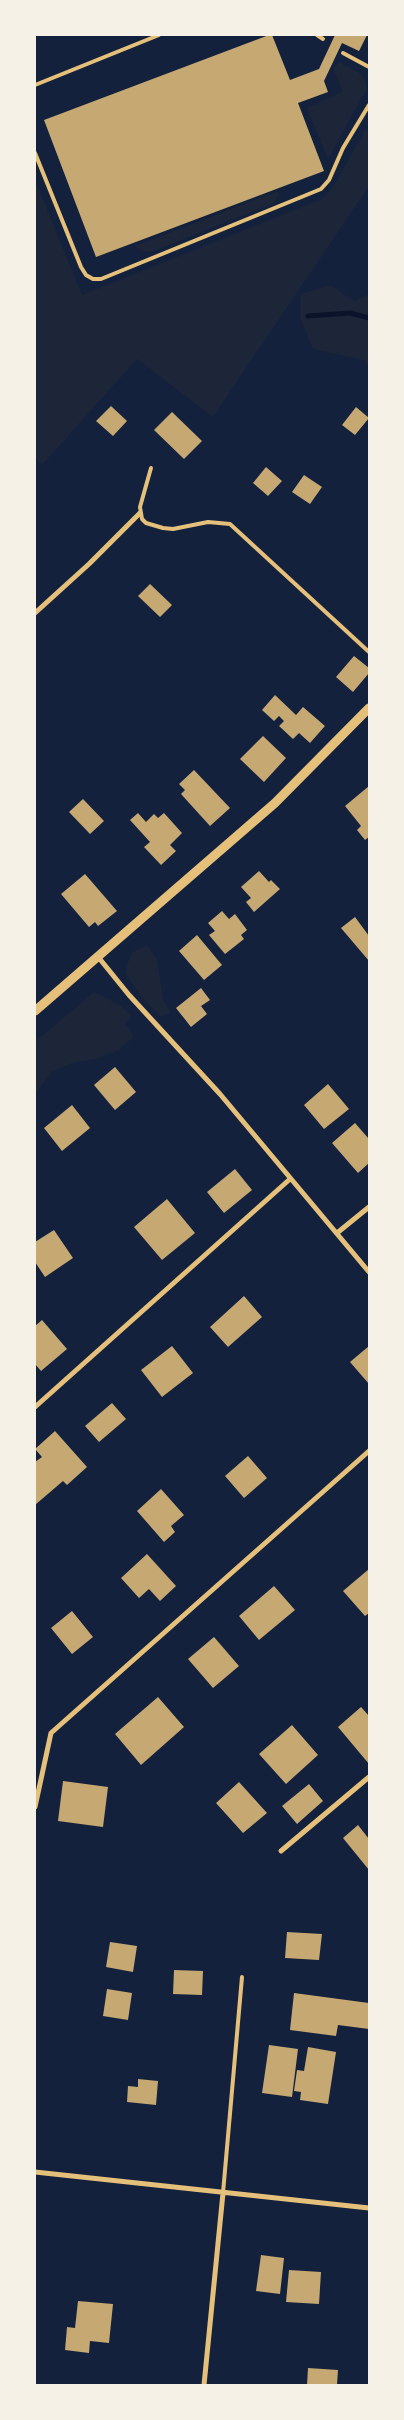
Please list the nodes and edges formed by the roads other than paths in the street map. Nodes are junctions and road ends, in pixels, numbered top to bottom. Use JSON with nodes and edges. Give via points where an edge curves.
{"nodes":[{"id":1,"x":159,"y":35,"type":"edge"},
{"id":2,"x":317,"y":35,"type":"edge"},
{"id":3,"x":323,"y":39,"type":"dead end"},
{"id":4,"x":343,"y":52,"type":"dead end"},
{"id":5,"x":369,"y":67,"type":"edge"},
{"id":6,"x":35,"y":85,"type":"edge"},
{"id":7,"x":369,"y":105,"type":"edge"},
{"id":8,"x":35,"y":152,"type":"edge"},
{"id":9,"x":151,"y":468,"type":"dead end"},
{"id":10,"x":140,"y":513,"type":"junction"},
{"id":11,"x":35,"y":613,"type":"edge"},
{"id":12,"x":369,"y":652,"type":"edge"},
{"id":13,"x":369,"y":708,"type":"edge"},
{"id":14,"x":99,"y":958,"type":"junction"},
{"id":15,"x":35,"y":1011,"type":"edge"},
{"id":16,"x":290,"y":1179,"type":"junction"},
{"id":17,"x":369,"y":1207,"type":"edge"},
{"id":18,"x":337,"y":1233,"type":"junction"},
{"id":19,"x":369,"y":1272,"type":"edge"},
{"id":20,"x":35,"y":1407,"type":"edge"},
{"id":21,"x":369,"y":1452,"type":"edge"},
{"id":22,"x":369,"y":1776,"type":"edge"},
{"id":23,"x":35,"y":1807,"type":"edge"},
{"id":24,"x":281,"y":1851,"type":"dead end"},
{"id":25,"x":242,"y":1976,"type":"dead end"},
{"id":26,"x":35,"y":2172,"type":"edge"},
{"id":27,"x":222,"y":2194,"type":"junction"},
{"id":28,"x":369,"y":2208,"type":"edge"},
{"id":29,"x":204,"y":2385,"type":"edge"}],
"edges":[{"from":1,"to":6,"type":"lane"},
{"from":2,"to":3,"type":"lane"},
{"from":4,"to":5,"type":"lane"},
{"from":7,"to":8,"type":"lane","via":[[321,189],[102,279],[93,279],[81,267]]},
{"from":9,"to":10,"type":"lane"},
{"from":10,"to":11,"type":"street"},
{"from":10,"to":12,"type":"lane","via":[[146,523],[163,528],[183,528],[208,522],[230,524]]},
{"from":13,"to":14,"type":"street","via":[[274,803]]},
{"from":14,"to":15,"type":"street"},
{"from":14,"to":16,"type":"street","via":[[220,1094]]},
{"from":16,"to":18,"type":"street"},
{"from":16,"to":20,"type":"street"},
{"from":17,"to":18,"type":"street"},
{"from":18,"to":19,"type":"street"},
{"from":21,"to":23,"type":"street","via":[[51,1733]]},
{"from":22,"to":24,"type":"street"},
{"from":25,"to":27,"type":"lane"},
{"from":26,"to":27,"type":"street"},
{"from":27,"to":28,"type":"street"},
{"from":27,"to":29,"type":"street"}]}
